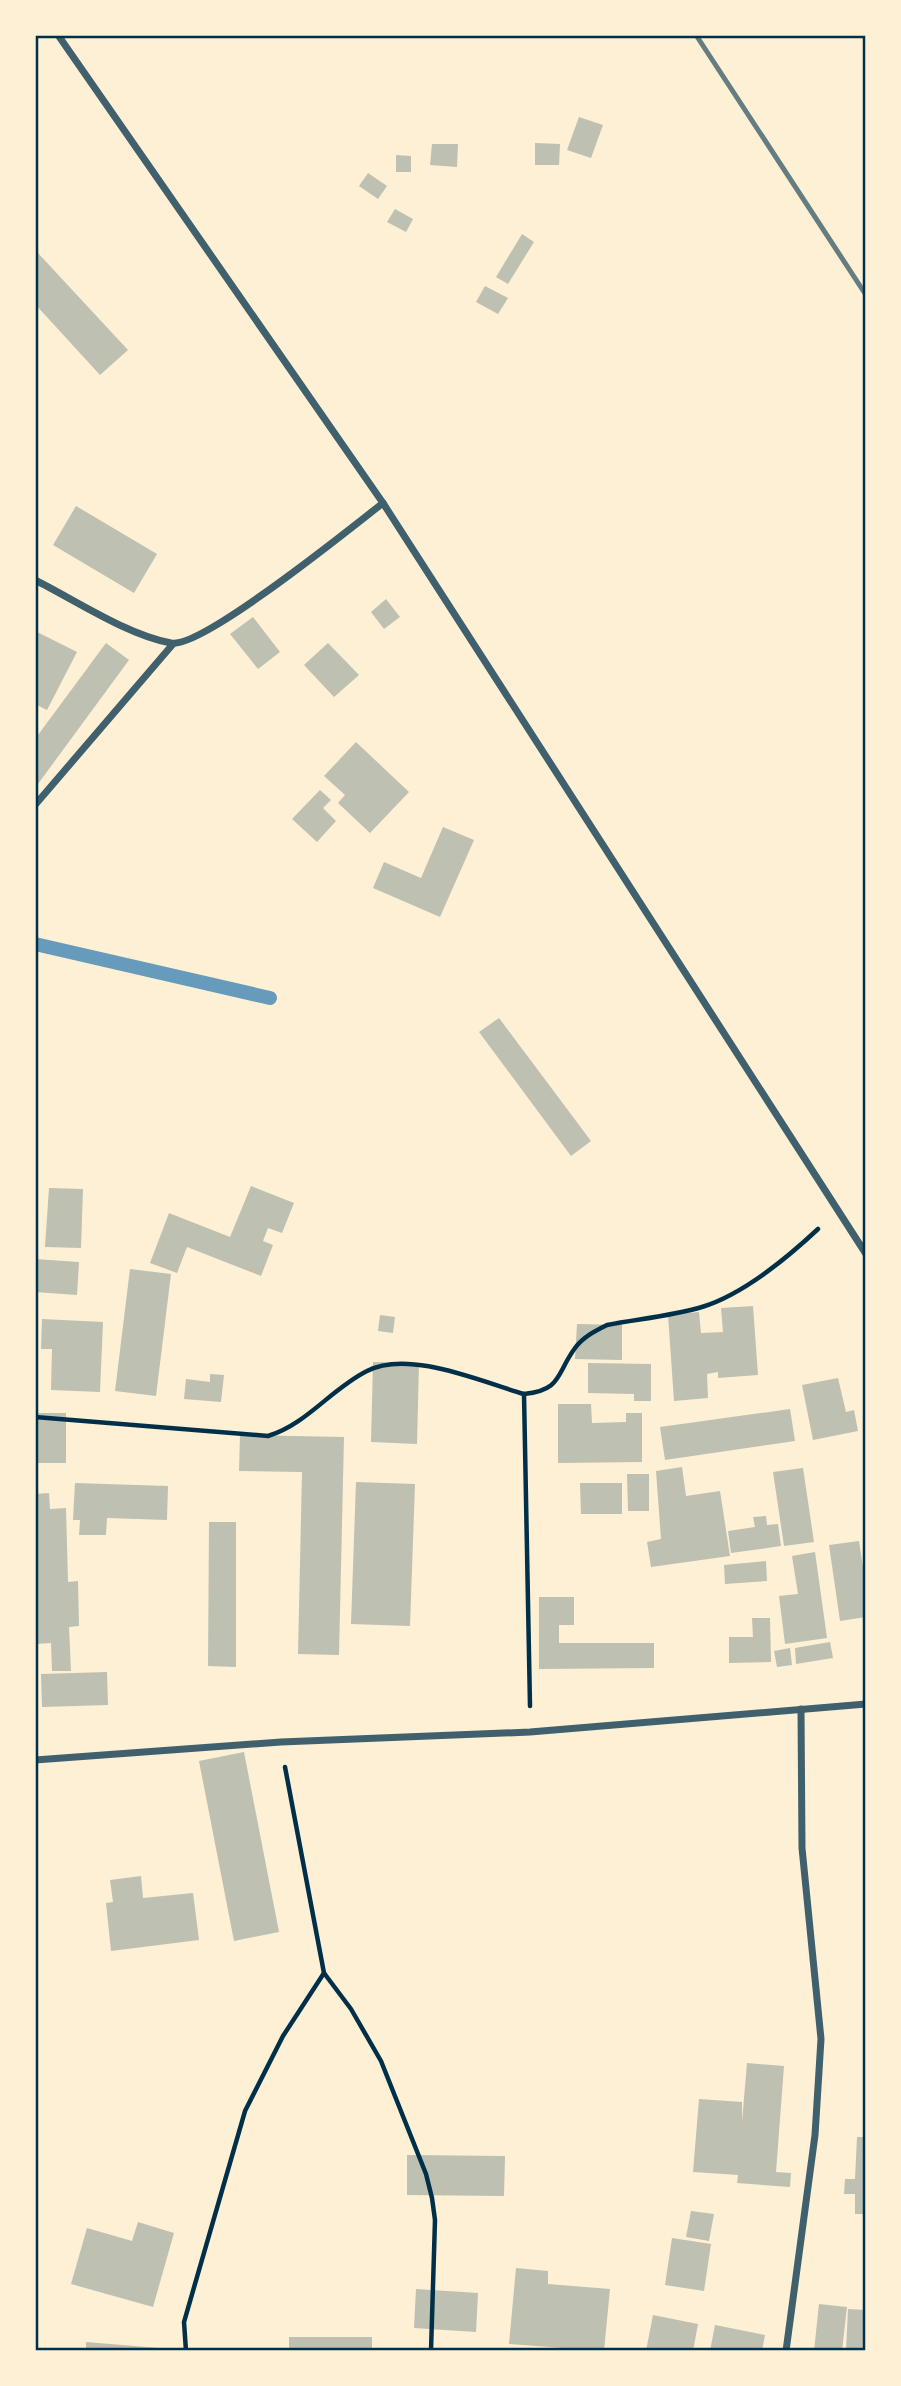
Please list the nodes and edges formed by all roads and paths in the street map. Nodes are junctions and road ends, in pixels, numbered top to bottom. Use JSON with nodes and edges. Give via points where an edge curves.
{"nodes":[{"id":1,"x":58,"y":35,"type":"edge"},
{"id":2,"x":383,"y":503,"type":"junction"},
{"id":3,"x":35,"y":580,"type":"edge"},
{"id":4,"x":173,"y":644,"type":"junction"},
{"id":5,"x":35,"y":805,"type":"edge"},
{"id":6,"x":838,"y":1208,"type":"junction"},
{"id":7,"x":866,"y":1254,"type":"edge"},
{"id":8,"x":524,"y":1394,"type":"junction"},
{"id":9,"x":35,"y":1418,"type":"edge"},
{"id":10,"x":866,"y":1704,"type":"edge"},
{"id":11,"x":802,"y":1709,"type":"junction"},
{"id":12,"x":530,"y":1732,"type":"junction"},
{"id":13,"x":281,"y":1742,"type":"junction"},
{"id":14,"x":35,"y":1760,"type":"edge"},
{"id":15,"x":324,"y":1973,"type":"junction"},
{"id":16,"x":186,"y":2351,"type":"edge"},
{"id":17,"x":431,"y":2351,"type":"edge"},
{"id":18,"x":786,"y":2351,"type":"edge"}],
"edges":[{"from":1,"to":2,"type":"street"},
{"from":2,"to":4,"type":"street","via":[[298,569],[195,638]]},
{"from":2,"to":6,"type":"street"},
{"from":3,"to":4,"type":"street"},
{"from":4,"to":5,"type":"street"},
{"from":6,"to":7,"type":"street"},
{"from":6,"to":8,"type":"path","via":[[790,1256],[764,1274],[701,1307],[595,1331],[575,1348],[550,1388]]},
{"from":8,"to":9,"type":"path","via":[[403,1362],[367,1371],[295,1424],[268,1436]]},
{"from":8,"to":12,"type":"path"},
{"from":10,"to":11,"type":"street"},
{"from":11,"to":12,"type":"street"},
{"from":11,"to":18,"type":"street","via":[[802,1848],[821,2039],[815,2135]]},
{"from":12,"to":13,"type":"street"},
{"from":13,"to":14,"type":"street"},
{"from":13,"to":15,"type":"path"},
{"from":15,"to":16,"type":"path","via":[[244,2111],[184,2322]]},
{"from":15,"to":17,"type":"path","via":[[382,2061],[426,2174],[435,2220]]}]}
